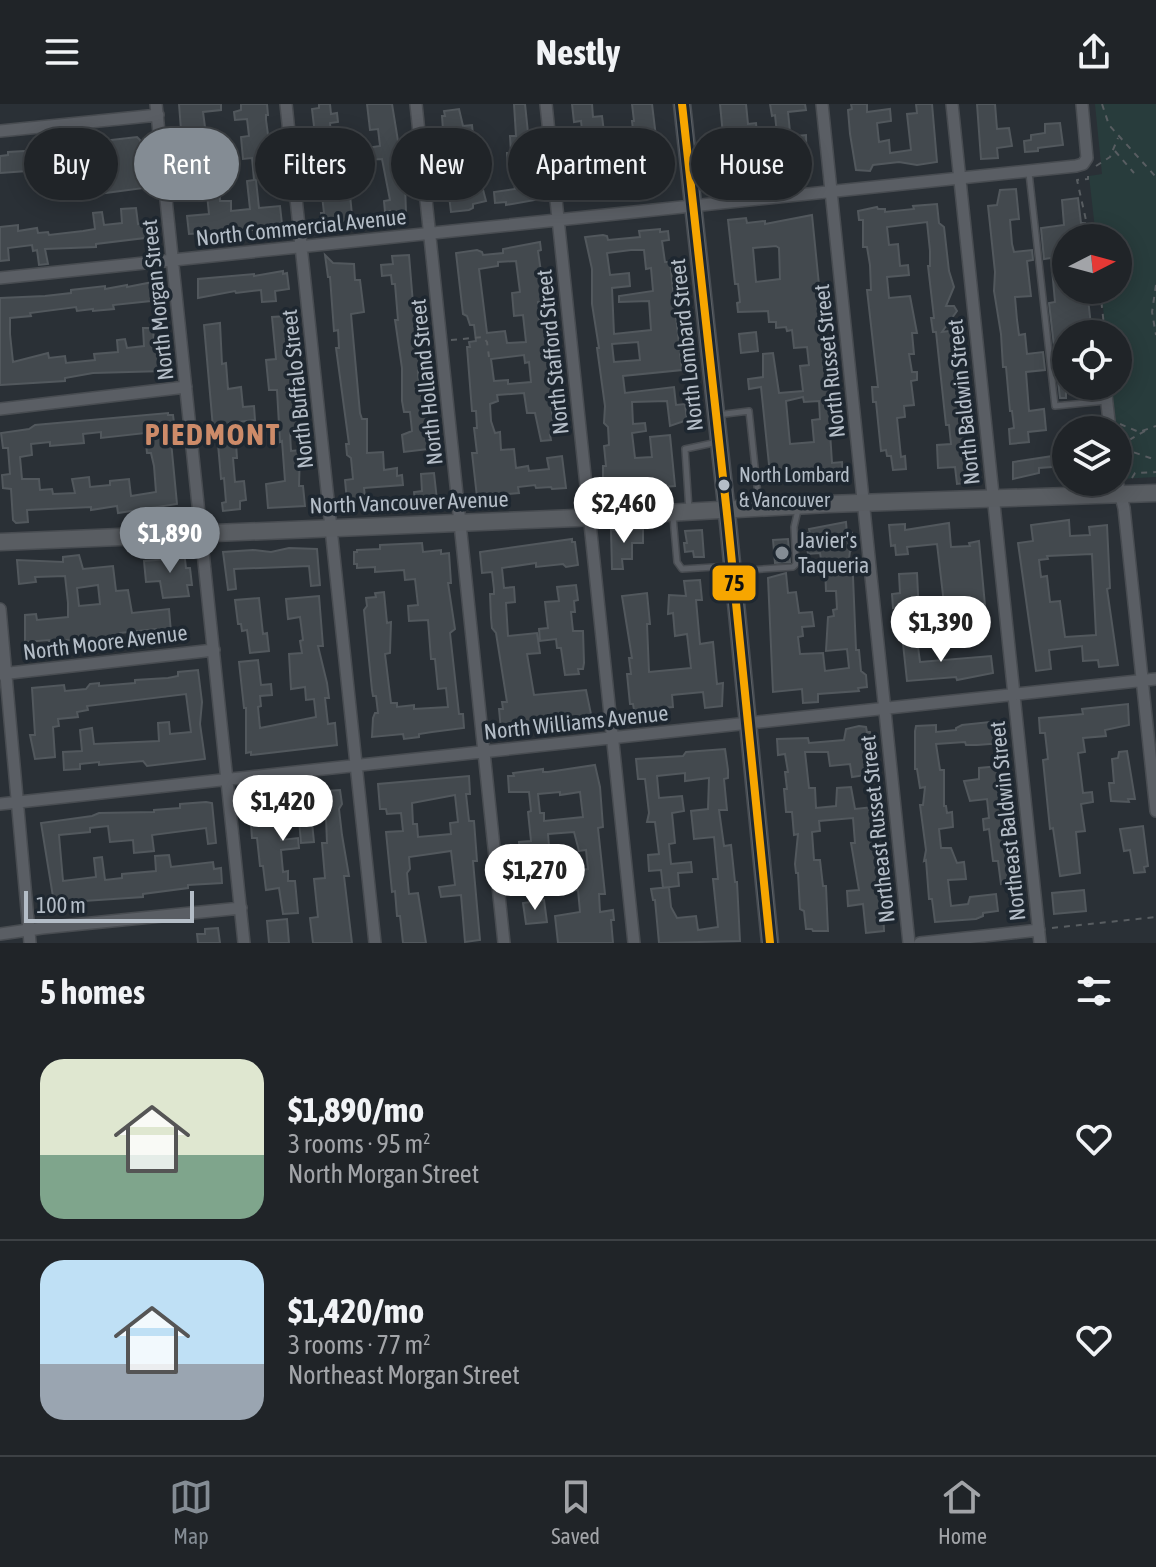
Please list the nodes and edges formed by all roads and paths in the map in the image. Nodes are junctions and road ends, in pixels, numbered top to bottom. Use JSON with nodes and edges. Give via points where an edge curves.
{"nodes":[{"id":1,"x":286,"y":104,"type":"edge"},
{"id":2,"x":416,"y":104,"type":"edge"},
{"id":3,"x":546,"y":104,"type":"edge"},
{"id":4,"x":682,"y":104,"type":"edge"},
{"id":5,"x":822,"y":104,"type":"edge"},
{"id":6,"x":952,"y":104,"type":"edge"},
{"id":7,"x":1082,"y":104,"type":"edge"},
{"id":8,"x":1102,"y":104,"type":"edge"},
{"id":9,"x":157,"y":110,"type":"edge"},
{"id":10,"x":0,"y":131,"type":"edge"},
{"id":11,"x":1119,"y":136,"type":"junction"},
{"id":12,"x":1114,"y":150,"type":"junction"},
{"id":13,"x":1083,"y":164,"type":"junction"},
{"id":14,"x":1029,"y":171,"type":"junction"},
{"id":15,"x":1134,"y":173,"type":"dead end"},
{"id":16,"x":1156,"y":177,"type":"edge"},
{"id":17,"x":959,"y":178,"type":"junction"},
{"id":18,"x":831,"y":192,"type":"junction"},
{"id":19,"x":693,"y":206,"type":"junction"},
{"id":20,"x":558,"y":220,"type":"junction"},
{"id":21,"x":1087,"y":224,"type":"edge"},
{"id":22,"x":430,"y":233,"type":"junction"},
{"id":23,"x":301,"y":247,"type":"junction"},
{"id":24,"x":173,"y":260,"type":"junction"},
{"id":25,"x":0,"y":278,"type":"edge"},
{"id":26,"x":1156,"y":285,"type":"edge"},
{"id":27,"x":1156,"y":335,"type":"edge"},
{"id":28,"x":441,"y":342,"type":"junction"},
{"id":29,"x":489,"y":357,"type":"dead end"},
{"id":30,"x":186,"y":387,"type":"junction"},
{"id":31,"x":1107,"y":401,"type":"joint"},
{"id":32,"x":0,"y":409,"type":"edge"},
{"id":33,"x":716,"y":415,"type":"junction"},
{"id":34,"x":1109,"y":416,"type":"edge"},
{"id":35,"x":1156,"y":426,"type":"edge"},
{"id":36,"x":1132,"y":431,"type":"edge"},
{"id":37,"x":1145,"y":431,"type":"junction"},
{"id":38,"x":719,"y":442,"type":"junction"},
{"id":39,"x":1156,"y":460,"type":"edge"},
{"id":40,"x":1156,"y":472,"type":"edge"},
{"id":41,"x":1132,"y":478,"type":"dead end"},
{"id":42,"x":1132,"y":490,"type":"edge"},
{"id":43,"x":1052,"y":493,"type":"edge"},
{"id":44,"x":1156,"y":493,"type":"edge"},
{"id":45,"x":1120,"y":496,"type":"edge"},
{"id":46,"x":993,"y":497,"type":"junction"},
{"id":47,"x":864,"y":502,"type":"junction"},
{"id":48,"x":799,"y":505,"type":"junction"},
{"id":49,"x":759,"y":507,"type":"junction"},
{"id":50,"x":726,"y":509,"type":"junction"},
{"id":51,"x":681,"y":512,"type":"junction"},
{"id":52,"x":590,"y":516,"type":"junction"},
{"id":53,"x":460,"y":522,"type":"junction"},
{"id":54,"x":332,"y":528,"type":"junction"},
{"id":55,"x":201,"y":533,"type":"junction"},
{"id":56,"x":0,"y":542,"type":"edge"},
{"id":57,"x":733,"y":569,"type":"junction"},
{"id":58,"x":0,"y":609,"type":"edge"},
{"id":59,"x":214,"y":650,"type":"junction"},
{"id":60,"x":3,"y":674,"type":"edge"},
{"id":61,"x":1156,"y":679,"type":"edge"},
{"id":62,"x":1143,"y":681,"type":"junction"},
{"id":63,"x":1014,"y":696,"type":"junction"},
{"id":64,"x":885,"y":710,"type":"junction"},
{"id":65,"x":747,"y":725,"type":"junction"},
{"id":66,"x":612,"y":738,"type":"junction"},
{"id":67,"x":485,"y":751,"type":"junction"},
{"id":68,"x":356,"y":764,"type":"junction"},
{"id":69,"x":227,"y":779,"type":"junction"},
{"id":70,"x":18,"y":801,"type":"junction"},
{"id":71,"x":0,"y":804,"type":"edge"},
{"id":72,"x":1156,"y":811,"type":"edge"},
{"id":73,"x":241,"y":908,"type":"junction"},
{"id":74,"x":1156,"y":917,"type":"edge"},
{"id":75,"x":29,"y":930,"type":"junction"},
{"id":76,"x":1039,"y":930,"type":"junction"},
{"id":77,"x":0,"y":934,"type":"edge"},
{"id":78,"x":30,"y":943,"type":"edge"},
{"id":79,"x":244,"y":943,"type":"edge"},
{"id":80,"x":375,"y":943,"type":"edge"},
{"id":81,"x":504,"y":943,"type":"edge"},
{"id":82,"x":634,"y":943,"type":"edge"},
{"id":83,"x":770,"y":943,"type":"edge"},
{"id":84,"x":909,"y":943,"type":"edge"},
{"id":85,"x":920,"y":943,"type":"edge"},
{"id":86,"x":1040,"y":943,"type":"edge"}],
"edges":[{"from":1,"to":23,"type":"street","name":"North Buffalo Street"},
{"from":2,"to":22,"type":"street","name":"North Holland Street"},
{"from":3,"to":20,"type":"street","name":"North Stafford Street"},
{"from":4,"to":19,"type":"main road","name":"North Lombard Street"},
{"from":5,"to":18,"type":"street","name":"North Russet Street"},
{"from":6,"to":17,"type":"street","name":"North Baldwin Street"},
{"from":7,"to":13,"type":"street","via":[[1087,152]]},
{"from":8,"to":11,"type":"path"},
{"from":9,"to":10,"type":"street"},
{"from":9,"to":24,"type":"street","name":"North Morgan Street"},
{"from":11,"to":12,"type":"path"},
{"from":11,"to":16,"type":"path"},
{"from":12,"to":13,"type":"path","via":[[1101,165]]},
{"from":12,"to":15,"type":"path"},
{"from":13,"to":14,"type":"street","name":"North Commercial Avenue"},
{"from":13,"to":21,"type":"path","via":[[1088,179],[1077,180]]},
{"from":14,"to":17,"type":"street","name":"North Commercial Avenue"},
{"from":14,"to":31,"type":"lane","via":[[1055,406]]},
{"from":17,"to":18,"type":"street","name":"North Commercial Avenue"},
{"from":17,"to":46,"type":"street","name":"North Baldwin Street"},
{"from":18,"to":19,"type":"street","name":"North Commercial Avenue"},
{"from":18,"to":47,"type":"street","name":"North Russet Street"},
{"from":19,"to":20,"type":"street","name":"North Commercial Avenue"},
{"from":19,"to":33,"type":"main road","name":"North Lombard Street"},
{"from":20,"to":22,"type":"street","name":"North Commercial Avenue"},
{"from":20,"to":52,"type":"street","name":"North Stafford Street"},
{"from":22,"to":23,"type":"street","name":"North Commercial Avenue"},
{"from":22,"to":28,"type":"street","name":"North Holland Street"},
{"from":23,"to":24,"type":"street","name":"North Commercial Avenue"},
{"from":23,"to":54,"type":"street","name":"North Buffalo Street"},
{"from":24,"to":25,"type":"street","name":"North Commercial Avenue"},
{"from":24,"to":30,"type":"street","name":"North Morgan Street"},
{"from":26,"to":27,"type":"path"},
{"from":28,"to":29,"type":"path","via":[[483,337]]},
{"from":28,"to":53,"type":"street","name":"North Holland Street"},
{"from":30,"to":32,"type":"street"},
{"from":30,"to":55,"type":"street","name":"North Morgan Street"},
{"from":31,"to":34,"type":"street"},
{"from":33,"to":38,"type":"main road","name":"North Lombard Street"},
{"from":33,"to":49,"type":"lane","via":[[749,411]]},
{"from":35,"to":37,"type":"path"},
{"from":36,"to":37,"type":"path"},
{"from":37,"to":39,"type":"path","via":[[1129,440],[1127,450]]},
{"from":38,"to":50,"type":"main road","name":"North Lombard Street"},
{"from":38,"to":51,"type":"lane","via":[[685,449]]},
{"from":40,"to":41,"type":"path","via":[[1135,473]]},
{"from":42,"to":44,"type":"street","name":"North Vancouver Avenue"},
{"from":43,"to":46,"type":"street","name":"North Vancouver Avenue"},
{"from":45,"to":62,"type":"street"},
{"from":46,"to":47,"type":"street","name":"North Vancouver Avenue"},
{"from":46,"to":63,"type":"street","name":"North Baldwin Street"},
{"from":47,"to":48,"type":"street","name":"North Vancouver Avenue"},
{"from":47,"to":64,"type":"street","name":"North Russet Street"},
{"from":48,"to":49,"type":"street","name":"North Vancouver Avenue"},
{"from":48,"to":57,"type":"lane","via":[[793,567]]},
{"from":49,"to":50,"type":"street","name":"North Vancouver Avenue"},
{"from":50,"to":51,"type":"street","name":"North Vancouver Avenue"},
{"from":50,"to":57,"type":"main road","name":"North Lombard Street"},
{"from":51,"to":52,"type":"street","name":"North Vancouver Avenue"},
{"from":51,"to":57,"type":"lane","via":[[677,562],[682,569]]},
{"from":52,"to":53,"type":"street","name":"North Vancouver Avenue"},
{"from":52,"to":66,"type":"street","name":"North Stafford Street"},
{"from":53,"to":54,"type":"street","name":"North Vancouver Avenue"},
{"from":53,"to":67,"type":"street","name":"North Holland Street"},
{"from":54,"to":55,"type":"street","name":"North Vancouver Avenue"},
{"from":54,"to":68,"type":"street","name":"North Buffalo Street"},
{"from":55,"to":56,"type":"street","name":"North Vancouver Avenue"},
{"from":55,"to":59,"type":"street","name":"North Morgan Street"},
{"from":57,"to":65,"type":"main road","name":"North Lombard Street"},
{"from":58,"to":60,"type":"street"},
{"from":59,"to":60,"type":"street","name":"North Moore Avenue"},
{"from":59,"to":69,"type":"street","name":"North Morgan Street"},
{"from":60,"to":70,"type":"street"},
{"from":61,"to":62,"type":"street","name":"North Williams Avenue"},
{"from":62,"to":63,"type":"street","name":"North Williams Avenue"},
{"from":62,"to":72,"type":"street"},
{"from":63,"to":64,"type":"street","name":"North Williams Avenue"},
{"from":63,"to":76,"type":"street","name":"Northeast Baldwin Street"},
{"from":64,"to":65,"type":"street","name":"North Williams Avenue"},
{"from":64,"to":84,"type":"street","name":"Northeast Russet Street"},
{"from":65,"to":66,"type":"street","name":"North Williams Avenue"},
{"from":65,"to":83,"type":"main road","name":"North Lombard Street"},
{"from":66,"to":67,"type":"street","name":"North Williams Avenue"},
{"from":66,"to":82,"type":"street","name":"North Stafford Street"},
{"from":67,"to":68,"type":"street","name":"North Williams Avenue"},
{"from":67,"to":81,"type":"street","name":"North Holland Street"},
{"from":68,"to":69,"type":"street","name":"North Williams Avenue"},
{"from":68,"to":80,"type":"street","name":"North Buffalo Street"},
{"from":69,"to":70,"type":"street","name":"North Williams Avenue"},
{"from":69,"to":73,"type":"street","name":"North Morgan Street"},
{"from":70,"to":71,"type":"street","name":"North Williams Avenue"},
{"from":70,"to":75,"type":"street"},
{"from":73,"to":75,"type":"street"},
{"from":73,"to":79,"type":"street","name":"North Morgan Street"},
{"from":74,"to":76,"type":"path"},
{"from":75,"to":77,"type":"street"},
{"from":75,"to":78,"type":"street"},
{"from":76,"to":85,"type":"street"},
{"from":76,"to":86,"type":"street","name":"Northeast Baldwin Street"}]}
